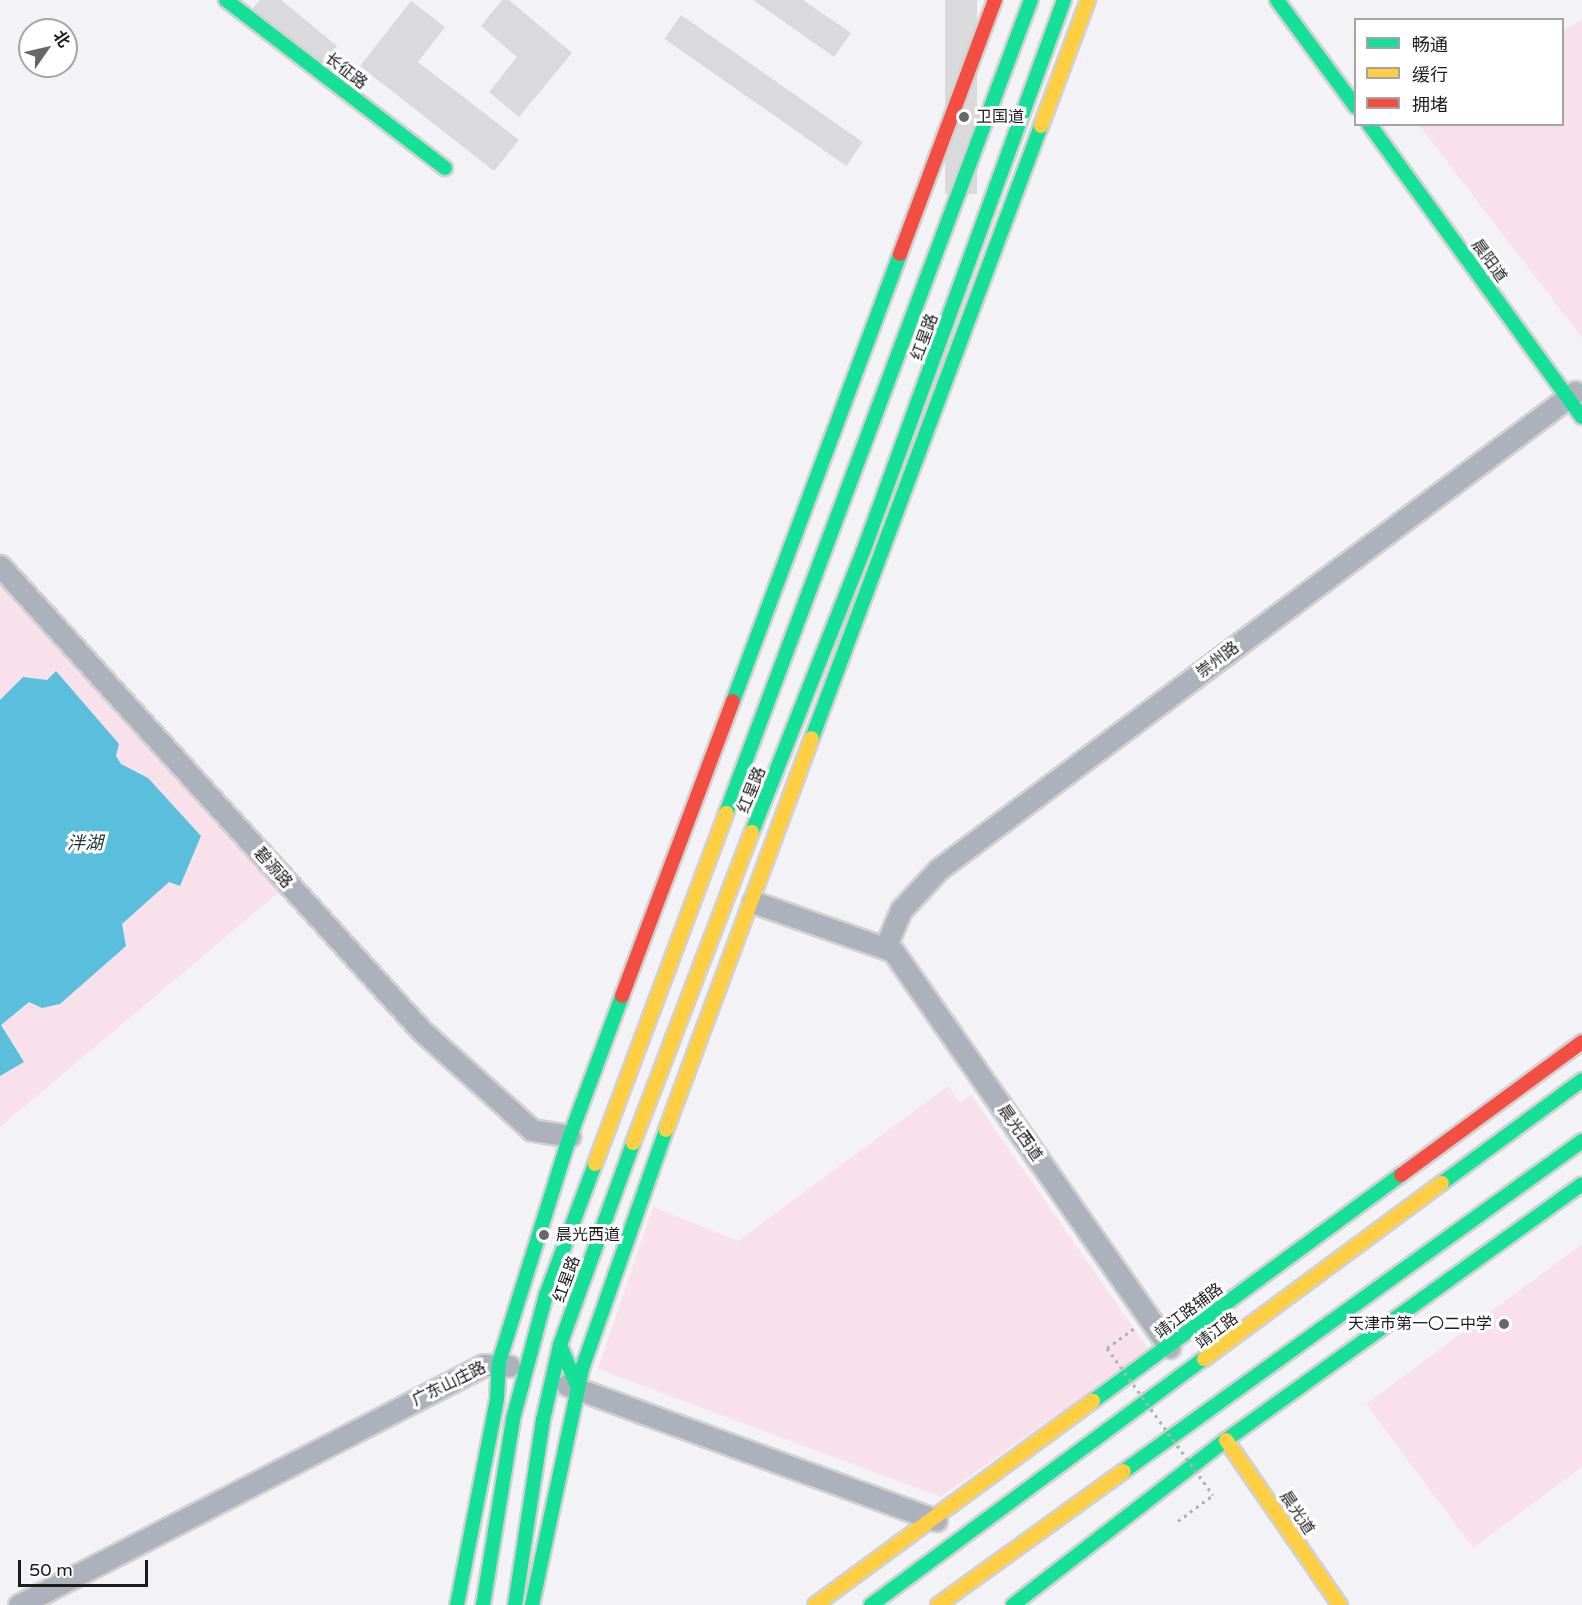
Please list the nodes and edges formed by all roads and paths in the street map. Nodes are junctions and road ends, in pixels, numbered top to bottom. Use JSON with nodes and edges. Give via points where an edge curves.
{"nodes":[{"id":1,"x":226,"y":0,"type":"edge"},
{"id":2,"x":995,"y":0,"type":"edge"},
{"id":3,"x":1031,"y":0,"type":"edge"},
{"id":4,"x":1064,"y":0,"type":"edge"},
{"id":5,"x":1088,"y":0,"type":"edge"},
{"id":6,"x":1277,"y":0,"type":"edge"},
{"id":7,"x":1288,"y":0,"type":"edge"},
{"id":8,"x":1354,"y":89,"type":"edge"},
{"id":9,"x":1354,"y":104,"type":"edge"},
{"id":10,"x":1370,"y":126,"type":"edge"},
{"id":11,"x":1380,"y":126,"type":"edge"},
{"id":12,"x":445,"y":168,"type":"dead end"},
{"id":13,"x":1575,"y":397,"type":"edge"},
{"id":14,"x":1582,"y":417,"type":"edge"},
{"id":15,"x":0,"y":566,"type":"edge"},
{"id":16,"x":753,"y":902,"type":"junction"},
{"id":17,"x":885,"y":948,"type":"junction"},
{"id":18,"x":1582,"y":1042,"type":"edge"},
{"id":19,"x":1582,"y":1080,"type":"edge"},
{"id":20,"x":570,"y":1136,"type":"junction"},
{"id":21,"x":1582,"y":1141,"type":"edge"},
{"id":22,"x":1582,"y":1184,"type":"edge"},
{"id":23,"x":1148,"y":1318,"type":"junction"},
{"id":24,"x":560,"y":1345,"type":"junction"},
{"id":25,"x":1169,"y":1347,"type":"junction"},
{"id":26,"x":498,"y":1362,"type":"junction"},
{"id":27,"x":524,"y":1371,"type":"junction"},
{"id":28,"x":552,"y":1380,"type":"junction"},
{"id":29,"x":578,"y":1388,"type":"junction"},
{"id":30,"x":497,"y":1400,"type":"junction"},
{"id":31,"x":1226,"y":1440,"type":"junction"},
{"id":32,"x":936,"y":1520,"type":"junction"},
{"id":33,"x":1178,"y":1521,"type":"dead end"},
{"id":34,"x":533,"y":1599,"type":"edge"},
{"id":35,"x":19,"y":1605,"type":"edge"},
{"id":36,"x":457,"y":1605,"type":"edge"},
{"id":37,"x":483,"y":1605,"type":"edge"},
{"id":38,"x":516,"y":1605,"type":"edge"},
{"id":39,"x":520,"y":1605,"type":"edge"},
{"id":40,"x":815,"y":1605,"type":"edge"},
{"id":41,"x":871,"y":1605,"type":"edge"},
{"id":42,"x":938,"y":1605,"type":"edge"},
{"id":43,"x":1013,"y":1605,"type":"edge"},
{"id":44,"x":1340,"y":1605,"type":"edge"}],
"edges":[{"from":1,"to":12,"type":"main road","name":"长征路"},
{"from":2,"to":20,"type":"main road"},
{"from":3,"to":27,"type":"main road","name":"红星路","via":[[546,1295]]},
{"from":4,"to":24,"type":"main road","name":"红星路","via":[[863,552],[666,1051]]},
{"from":5,"to":16,"type":"main road"},
{"from":6,"to":9,"type":"main road"},
{"from":7,"to":8,"type":"main road"},
{"from":10,"to":13,"type":"main road","name":"晨阳道"},
{"from":11,"to":13,"type":"main road","name":"晨阳道"},
{"from":13,"to":14,"type":"main road","name":"晨阳道"},
{"from":13,"to":17,"type":"street","name":"崇州路","via":[[939,869],[901,910]]},
{"from":15,"to":20,"type":"street","name":"碧源路","via":[[422,1031],[532,1130]]},
{"from":16,"to":17,"type":"street","name":"晨光西道"},
{"from":16,"to":29,"type":"main road","via":[[617,1262]]},
{"from":17,"to":23,"type":"street","name":"晨光西道","via":[[893,951]]},
{"from":18,"to":25,"type":"main road","name":"靖江路辅路"},
{"from":19,"to":41,"type":"main road","name":"靖江路"},
{"from":20,"to":26,"type":"main road"},
{"from":21,"to":42,"type":"main road"},
{"from":22,"to":31,"type":"main road"},
{"from":23,"to":25,"type":"street","name":"晨光西道"},
{"from":23,"to":33,"type":"path","bridge":true,"via":[[1107,1348],[1213,1495]]},
{"from":24,"to":28,"type":"main road","name":"红星路"},
{"from":24,"to":29,"type":"main road"},
{"from":25,"to":32,"type":"main road","name":"靖江路辅路"},
{"from":26,"to":27,"type":"street","name":"广东山庄路"},
{"from":26,"to":30,"type":"main road"},
{"from":26,"to":35,"type":"street","name":"广东山庄路","via":[[484,1365]]},
{"from":27,"to":28,"type":"street","name":"广东山庄路"},
{"from":27,"to":30,"type":"main road"},
{"from":27,"to":37,"type":"main road","name":"红星路"},
{"from":28,"to":29,"type":"street","name":"广东山庄路"},
{"from":28,"to":38,"type":"main road","name":"红星路"},
{"from":29,"to":32,"type":"street","name":"广东山庄路"},
{"from":29,"to":34,"type":"main road"},
{"from":30,"to":36,"type":"main road"},
{"from":31,"to":43,"type":"main road"},
{"from":31,"to":44,"type":"main road","name":"晨光道"},
{"from":32,"to":40,"type":"main road","name":"靖江路辅路"},
{"from":34,"to":39,"type":"main road"}]}
